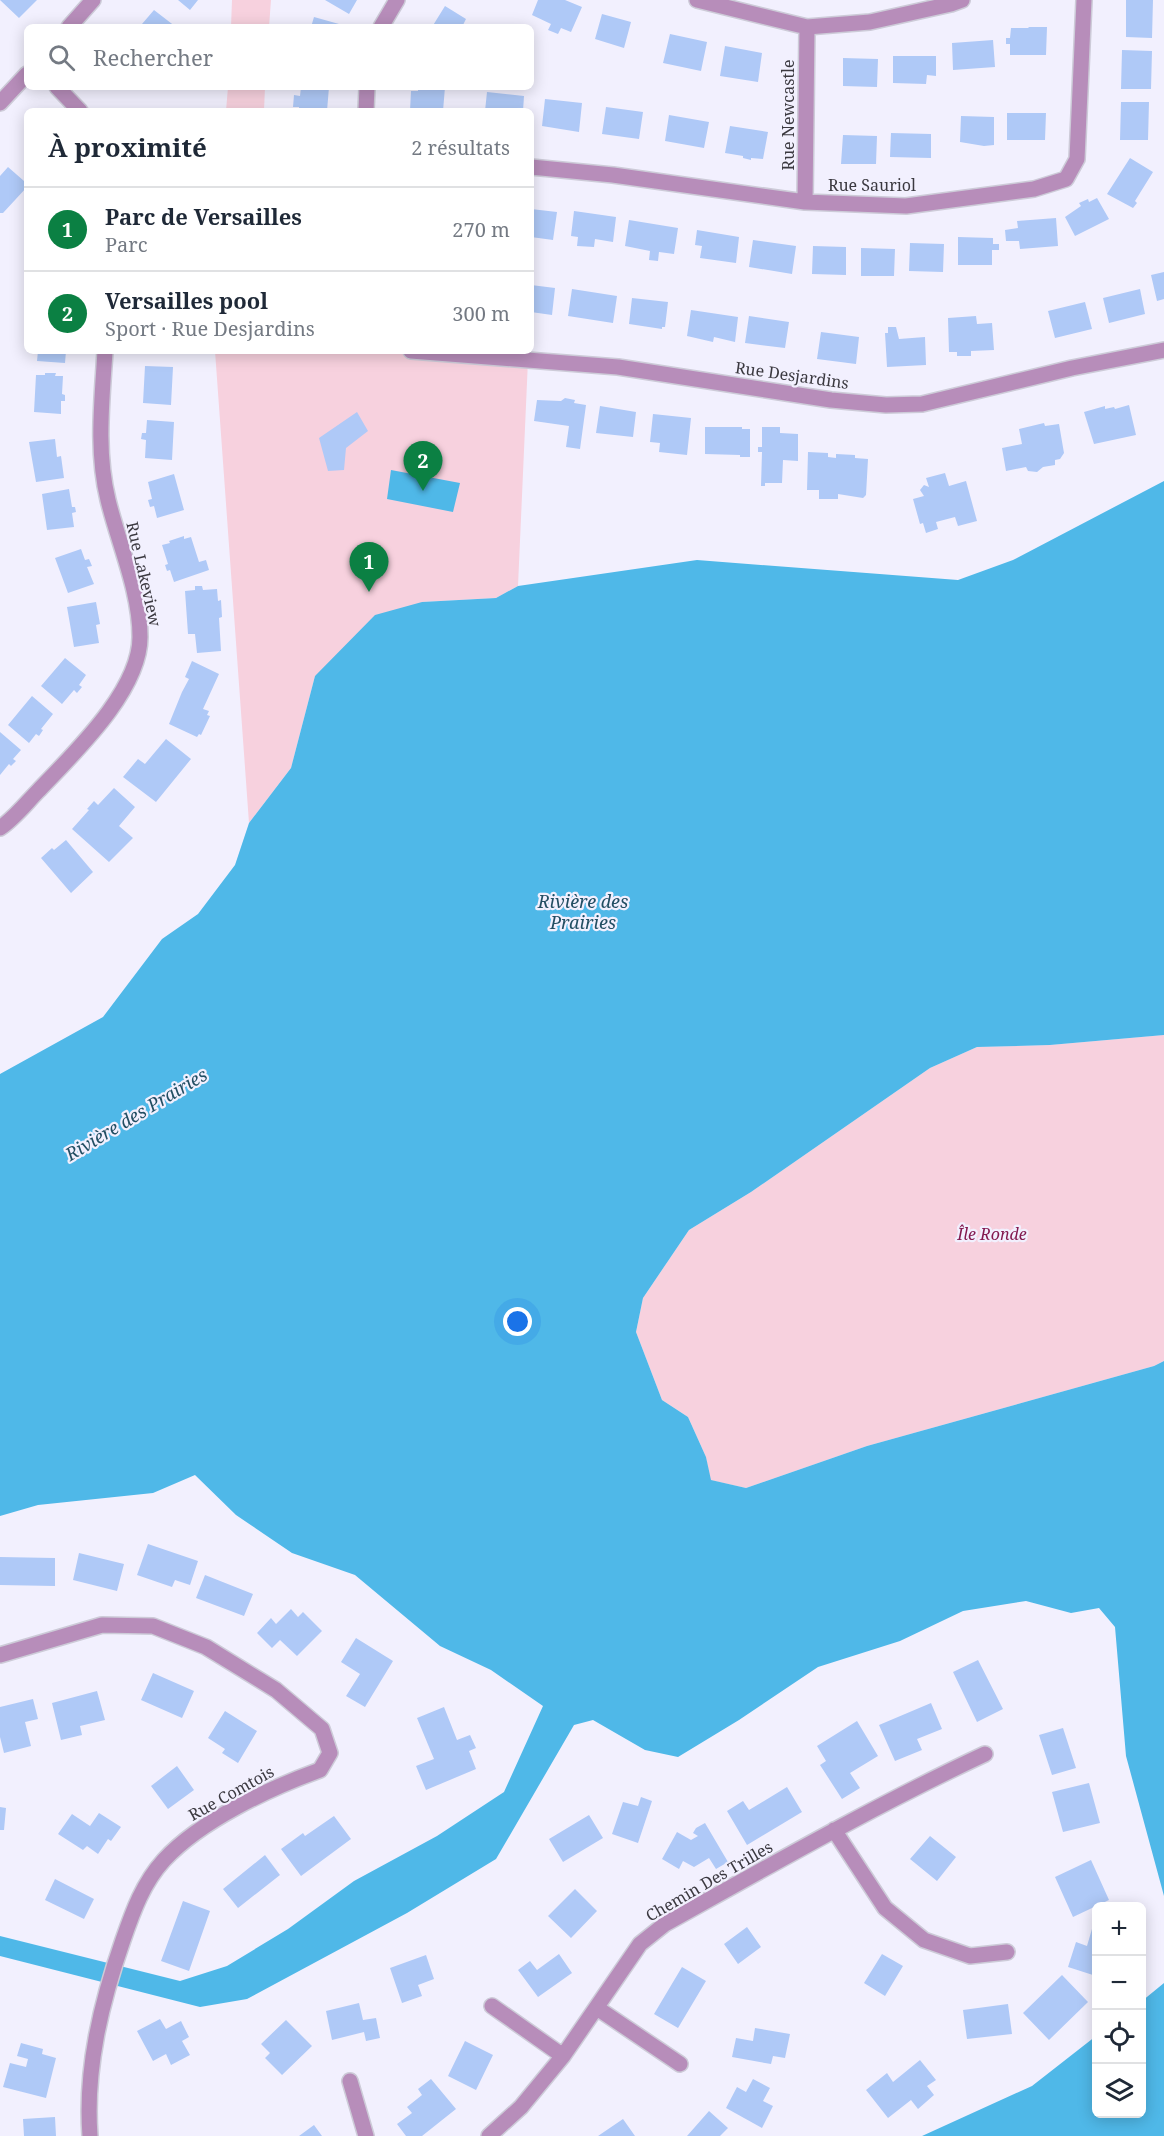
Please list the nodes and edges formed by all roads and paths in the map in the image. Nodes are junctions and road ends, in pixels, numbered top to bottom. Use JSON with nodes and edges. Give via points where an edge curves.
{"nodes":[{"id":1,"x":93,"y":0,"type":"edge"},
{"id":2,"x":397,"y":0,"type":"edge"},
{"id":3,"x":697,"y":0,"type":"edge"},
{"id":4,"x":962,"y":0,"type":"edge"},
{"id":5,"x":1084,"y":0,"type":"edge"},
{"id":6,"x":72,"y":24,"type":"edge"},
{"id":7,"x":383,"y":24,"type":"edge"},
{"id":8,"x":807,"y":27,"type":"junction"},
{"id":9,"x":24,"y":77,"type":"edge"},
{"id":10,"x":60,"y":90,"type":"edge"},
{"id":11,"x":367,"y":90,"type":"edge"},
{"id":12,"x":0,"y":103,"type":"edge"},
{"id":13,"x":77,"y":108,"type":"edge"},
{"id":14,"x":366,"y":108,"type":"edge"},
{"id":15,"x":534,"y":167,"type":"edge"},
{"id":16,"x":806,"y":202,"type":"junction"},
{"id":17,"x":1164,"y":350,"type":"edge"},
{"id":18,"x":105,"y":354,"type":"edge"},
{"id":19,"x":450,"y":354,"type":"edge"},
{"id":20,"x":0,"y":828,"type":"edge"},
{"id":21,"x":0,"y":1655,"type":"edge"},
{"id":22,"x":986,"y":1754,"type":"dead end"},
{"id":23,"x":834,"y":1830,"type":"junction"},
{"id":24,"x":1007,"y":1952,"type":"dead end"},
{"id":25,"x":492,"y":2006,"type":"dead end"},
{"id":26,"x":597,"y":2008,"type":"junction"},
{"id":27,"x":563,"y":2056,"type":"junction"},
{"id":28,"x":680,"y":2064,"type":"dead end"},
{"id":29,"x":350,"y":2081,"type":"dead end"},
{"id":30,"x":90,"y":2136,"type":"edge"},
{"id":31,"x":366,"y":2136,"type":"edge"},
{"id":32,"x":489,"y":2136,"type":"edge"}],
"edges":[{"from":1,"to":6,"type":"street"},
{"from":2,"to":7,"type":"street"},
{"from":3,"to":8,"type":"street"},
{"from":4,"to":8,"type":"street","via":[[870,22]]},
{"from":5,"to":16,"type":"street","name":"Rue Sauriol","via":[[1077,159],[1066,179],[1034,189],[906,206]]},
{"from":8,"to":16,"type":"street","name":"Rue Newcastle"},
{"from":9,"to":12,"type":"street"},
{"from":10,"to":13,"type":"street"},
{"from":11,"to":14,"type":"street"},
{"from":15,"to":16,"type":"street","name":"Rue Sauriol"},
{"from":17,"to":19,"type":"street","name":"Rue Desjardins","via":[[922,404],[886,405],[618,367]]},
{"from":18,"to":20,"type":"street","name":"Rue Lakeview","via":[[99,449],[107,499],[137,608],[140,639],[136,664],[106,716]]},
{"from":21,"to":30,"type":"street","name":"Rue Comtois","via":[[102,1626],[153,1626],[206,1647],[276,1690],[322,1729],[330,1753],[321,1770],[276,1786],[196,1831],[164,1860],[137,1899],[102,2008],[89,2082]]},
{"from":22,"to":23,"type":"street","name":"Chemin Des Trilles"},
{"from":23,"to":24,"type":"street","via":[[885,1908],[924,1940],[970,1956]]},
{"from":23,"to":26,"type":"street","name":"Chemin Des Trilles","via":[[665,1924],[640,1944]]},
{"from":25,"to":27,"type":"street"},
{"from":26,"to":27,"type":"street","name":"Chemin Des Trilles"},
{"from":26,"to":28,"type":"street"},
{"from":27,"to":32,"type":"street","name":"Chemin Des Trilles","via":[[521,2108]]},
{"from":29,"to":31,"type":"street"}]}
